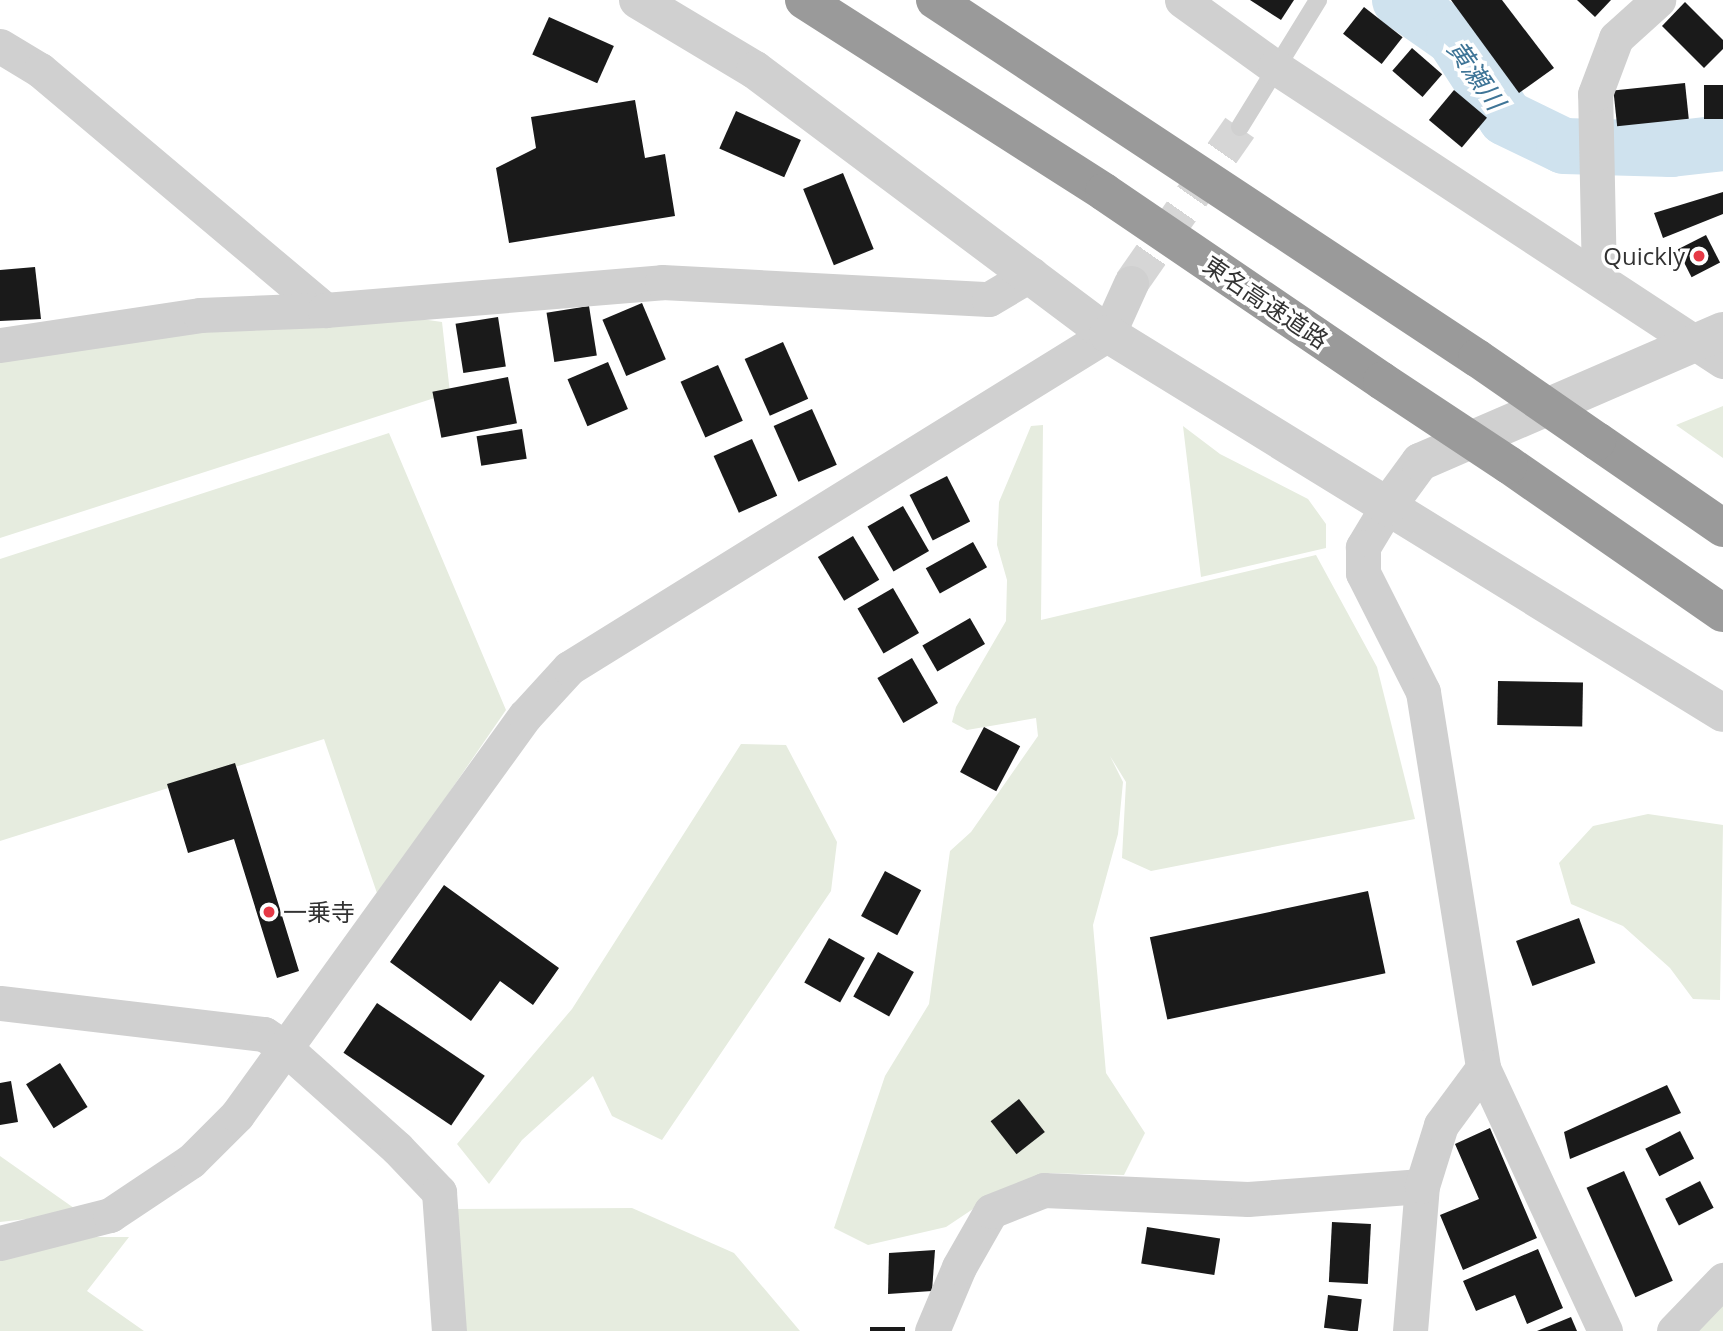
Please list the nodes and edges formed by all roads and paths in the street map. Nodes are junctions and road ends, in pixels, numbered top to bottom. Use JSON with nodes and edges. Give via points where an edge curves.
{"nodes":[{"id":1,"x":638,"y":0,"type":"edge"},
{"id":2,"x":804,"y":0,"type":"edge"},
{"id":3,"x":934,"y":0,"type":"edge"},
{"id":4,"x":1182,"y":0,"type":"edge"},
{"id":5,"x":1318,"y":0,"type":"edge"},
{"id":6,"x":1658,"y":0,"type":"edge"},
{"id":7,"x":0,"y":46,"type":"edge"},
{"id":8,"x":1275,"y":67,"type":"junction"},
{"id":9,"x":1240,"y":127,"type":"tunnel mouth"},
{"id":10,"x":1031,"y":274,"type":"junction"},
{"id":11,"x":1598,"y":279,"type":"junction"},
{"id":12,"x":1131,"y":283,"type":"tunnel mouth"},
{"id":13,"x":325,"y":310,"type":"junction"},
{"id":14,"x":1108,"y":334,"type":"junction"},
{"id":15,"x":0,"y":345,"type":"edge"},
{"id":16,"x":1714,"y":346,"type":"edge"},
{"id":17,"x":1387,"y":507,"type":"junction"},
{"id":18,"x":1723,"y":528,"type":"edge"},
{"id":19,"x":1723,"y":612,"type":"edge"},
{"id":20,"x":1723,"y":713,"type":"edge"},
{"id":21,"x":0,"y":1003,"type":"edge"},
{"id":22,"x":284,"y":1046,"type":"junction"},
{"id":23,"x":1483,"y":1068,"type":"junction"},
{"id":24,"x":1422,"y":1186,"type":"junction"},
{"id":25,"x":0,"y":1243,"type":"edge"},
{"id":26,"x":1723,"y":1280,"type":"edge"},
{"id":27,"x":449,"y":1331,"type":"edge"},
{"id":28,"x":932,"y":1331,"type":"edge"},
{"id":29,"x":1410,"y":1331,"type":"edge"},
{"id":30,"x":1605,"y":1331,"type":"edge"},
{"id":31,"x":1674,"y":1331,"type":"edge"}],
"edges":[{"from":1,"to":10,"type":"street","via":[[755,70]]},
{"from":2,"to":19,"type":"highway","name":"東名高速道路","bridge":true,"via":[[1104,192]]},
{"from":3,"to":18,"type":"highway","bridge":true,"via":[[1477,358]]},
{"from":4,"to":8,"type":"street"},
{"from":5,"to":8,"type":"lane"},
{"from":6,"to":11,"type":"street","via":[[1616,38],[1595,94]]},
{"from":7,"to":13,"type":"street","via":[[40,70]]},
{"from":8,"to":9,"type":"lane"},
{"from":8,"to":11,"type":"street"},
{"from":10,"to":13,"type":"street","via":[[989,299],[662,282]]},
{"from":10,"to":14,"type":"street"},
{"from":11,"to":16,"type":"street"},
{"from":12,"to":14,"type":"street"},
{"from":13,"to":15,"type":"street","via":[[200,315]]},
{"from":14,"to":17,"type":"street"},
{"from":14,"to":22,"type":"street","via":[[569,668],[525,716]]},
{"from":16,"to":17,"type":"street","via":[[1420,462]]},
{"from":17,"to":20,"type":"street"},
{"from":17,"to":23,"type":"street","via":[[1363,547],[1363,573],[1423,692]]},
{"from":21,"to":22,"type":"street","via":[[264,1034]]},
{"from":22,"to":25,"type":"street","via":[[237,1115],[191,1161],[110,1215]]},
{"from":22,"to":27,"type":"street","via":[[439,1192]]},
{"from":23,"to":24,"type":"street","via":[[1441,1125]]},
{"from":23,"to":30,"type":"street"},
{"from":24,"to":28,"type":"street","via":[[1248,1199],[1044,1190],[991,1211],[958,1267]]},
{"from":24,"to":29,"type":"street"},
{"from":26,"to":31,"type":"street"}]}
